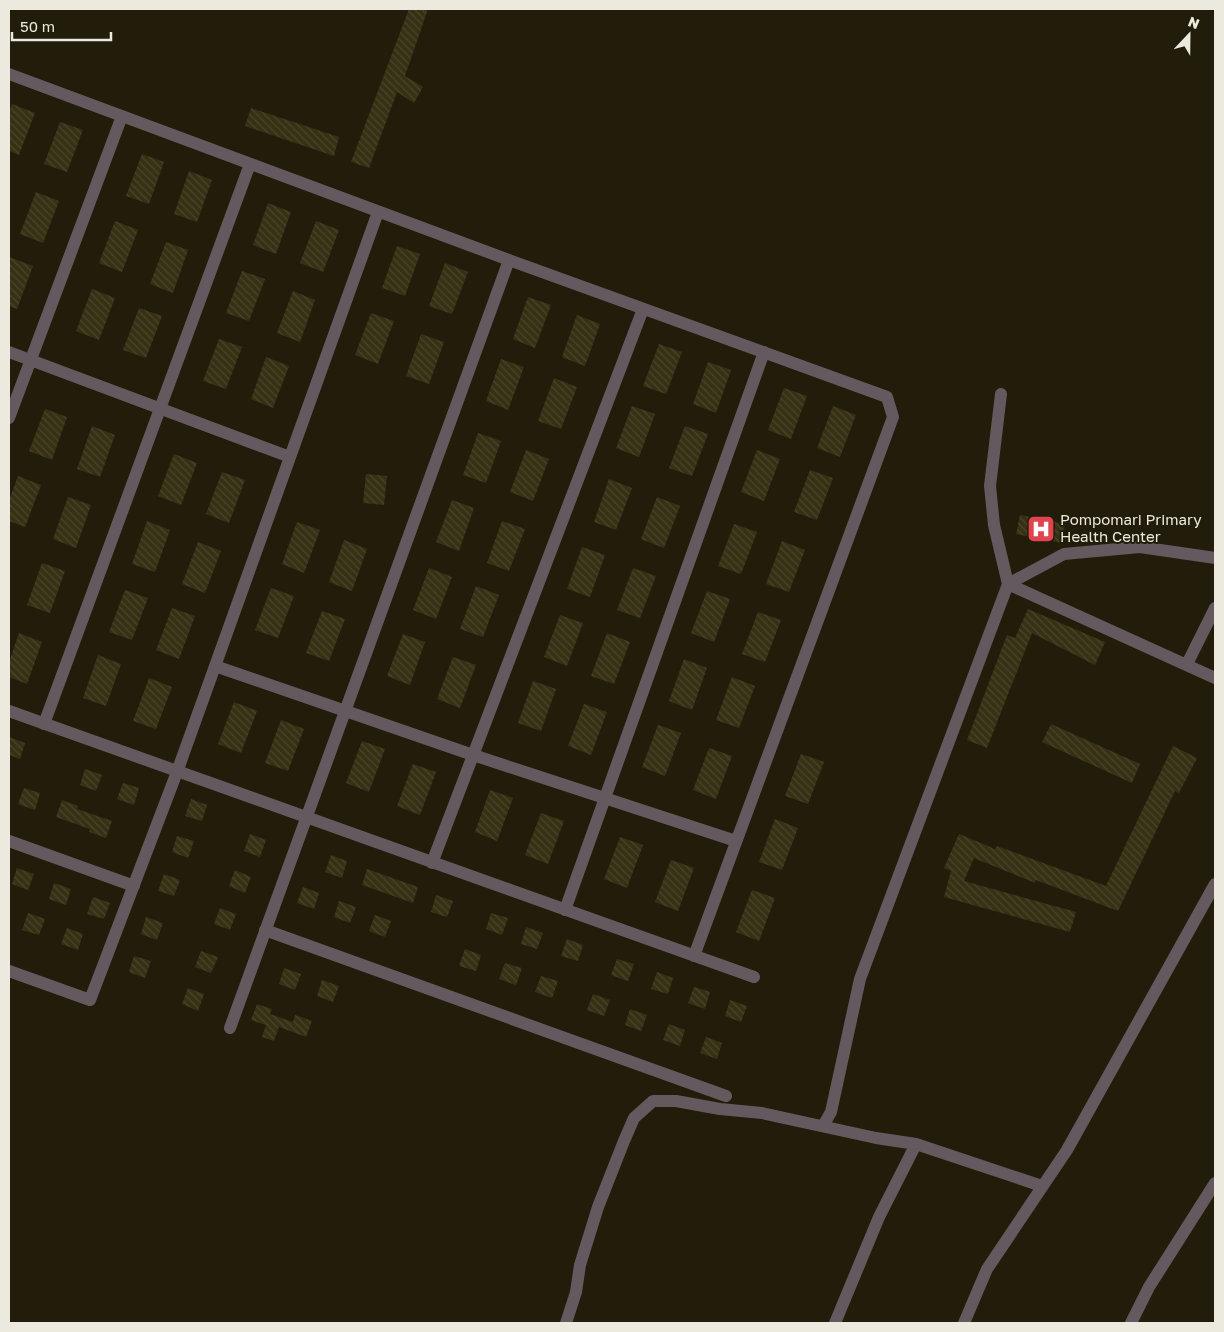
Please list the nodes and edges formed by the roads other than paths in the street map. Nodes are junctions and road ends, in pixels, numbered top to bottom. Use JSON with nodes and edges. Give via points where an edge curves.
{"nodes":[{"id":1,"x":9,"y":74,"type":"edge"},
{"id":2,"x":122,"y":116,"type":"junction"},
{"id":3,"x":250,"y":164,"type":"junction"},
{"id":4,"x":378,"y":212,"type":"junction"},
{"id":5,"x":509,"y":260,"type":"junction"},
{"id":6,"x":643,"y":309,"type":"junction"},
{"id":7,"x":9,"y":352,"type":"edge"},
{"id":8,"x":764,"y":352,"type":"junction"},
{"id":9,"x":31,"y":360,"type":"junction"},
{"id":10,"x":1002,"y":394,"type":"dead end"},
{"id":11,"x":160,"y":408,"type":"junction"},
{"id":12,"x":9,"y":418,"type":"edge"},
{"id":13,"x":290,"y":457,"type":"junction"},
{"id":14,"x":1215,"y":558,"type":"edge"},
{"id":15,"x":1008,"y":584,"type":"junction"},
{"id":16,"x":1215,"y":608,"type":"edge"},
{"id":17,"x":1188,"y":664,"type":"junction"},
{"id":18,"x":215,"y":666,"type":"junction"},
{"id":19,"x":1215,"y":678,"type":"edge"},
{"id":20,"x":9,"y":711,"type":"edge"},
{"id":21,"x":345,"y":712,"type":"junction"},
{"id":22,"x":44,"y":724,"type":"junction"},
{"id":23,"x":473,"y":755,"type":"junction"},
{"id":24,"x":177,"y":772,"type":"junction"},
{"id":25,"x":605,"y":799,"type":"junction"},
{"id":26,"x":306,"y":818,"type":"junction"},
{"id":27,"x":9,"y":841,"type":"edge"},
{"id":28,"x":736,"y":841,"type":"junction"},
{"id":29,"x":432,"y":863,"type":"junction"},
{"id":30,"x":1215,"y":884,"type":"edge"},
{"id":31,"x":134,"y":886,"type":"junction"},
{"id":32,"x":565,"y":910,"type":"junction"},
{"id":33,"x":266,"y":930,"type":"junction"},
{"id":34,"x":694,"y":956,"type":"junction"},
{"id":35,"x":9,"y":971,"type":"edge"},
{"id":36,"x":754,"y":977,"type":"dead end"},
{"id":37,"x":230,"y":1028,"type":"dead end"},
{"id":38,"x":726,"y":1096,"type":"dead end"},
{"id":39,"x":823,"y":1126,"type":"junction"},
{"id":40,"x":916,"y":1144,"type":"junction"},
{"id":41,"x":1215,"y":1183,"type":"edge"},
{"id":42,"x":1042,"y":1186,"type":"junction"},
{"id":43,"x":566,"y":1323,"type":"edge"},
{"id":44,"x":835,"y":1323,"type":"edge"},
{"id":45,"x":964,"y":1323,"type":"edge"},
{"id":46,"x":1131,"y":1323,"type":"edge"}],
"edges":[{"from":1,"to":2,"type":"street"},
{"from":2,"to":3,"type":"street"},
{"from":2,"to":9,"type":"street"},
{"from":3,"to":4,"type":"street"},
{"from":3,"to":11,"type":"street"},
{"from":4,"to":5,"type":"street"},
{"from":4,"to":13,"type":"street"},
{"from":5,"to":6,"type":"street"},
{"from":5,"to":21,"type":"street"},
{"from":6,"to":8,"type":"street"},
{"from":6,"to":23,"type":"street"},
{"from":7,"to":9,"type":"street"},
{"from":8,"to":25,"type":"street"},
{"from":8,"to":28,"type":"street","via":[[887,397],[893,416]]},
{"from":9,"to":11,"type":"street"},
{"from":9,"to":12,"type":"street"},
{"from":10,"to":15,"type":"street","via":[[990,486],[994,524]]},
{"from":11,"to":13,"type":"street"},
{"from":11,"to":22,"type":"street"},
{"from":13,"to":18,"type":"street"},
{"from":14,"to":15,"type":"street","via":[[1140,547],[1064,554]]},
{"from":15,"to":17,"type":"street"},
{"from":15,"to":39,"type":"street","via":[[860,979],[831,1112]]},
{"from":16,"to":17,"type":"street"},
{"from":17,"to":19,"type":"street"},
{"from":18,"to":21,"type":"street"},
{"from":18,"to":24,"type":"street"},
{"from":20,"to":22,"type":"street"},
{"from":21,"to":23,"type":"street"},
{"from":21,"to":26,"type":"street"},
{"from":22,"to":24,"type":"street"},
{"from":23,"to":25,"type":"street"},
{"from":23,"to":29,"type":"street"},
{"from":24,"to":26,"type":"street"},
{"from":24,"to":31,"type":"street"},
{"from":25,"to":28,"type":"street"},
{"from":25,"to":32,"type":"street"},
{"from":26,"to":29,"type":"street"},
{"from":26,"to":33,"type":"street"},
{"from":27,"to":31,"type":"street"},
{"from":28,"to":34,"type":"street"},
{"from":29,"to":32,"type":"street"},
{"from":30,"to":42,"type":"street","via":[[1067,1150]]},
{"from":31,"to":35,"type":"street","via":[[90,1000]]},
{"from":32,"to":34,"type":"street"},
{"from":33,"to":37,"type":"street"},
{"from":33,"to":38,"type":"street"},
{"from":34,"to":36,"type":"street"},
{"from":39,"to":40,"type":"street"},
{"from":39,"to":43,"type":"street","via":[[762,1113],[676,1101],[653,1101],[634,1118],[624,1140],[588,1240]]},
{"from":40,"to":42,"type":"street"},
{"from":40,"to":44,"type":"street","via":[[878,1217]]},
{"from":41,"to":46,"type":"street","via":[[1149,1287]]},
{"from":42,"to":45,"type":"street","via":[[987,1269]]}]}
